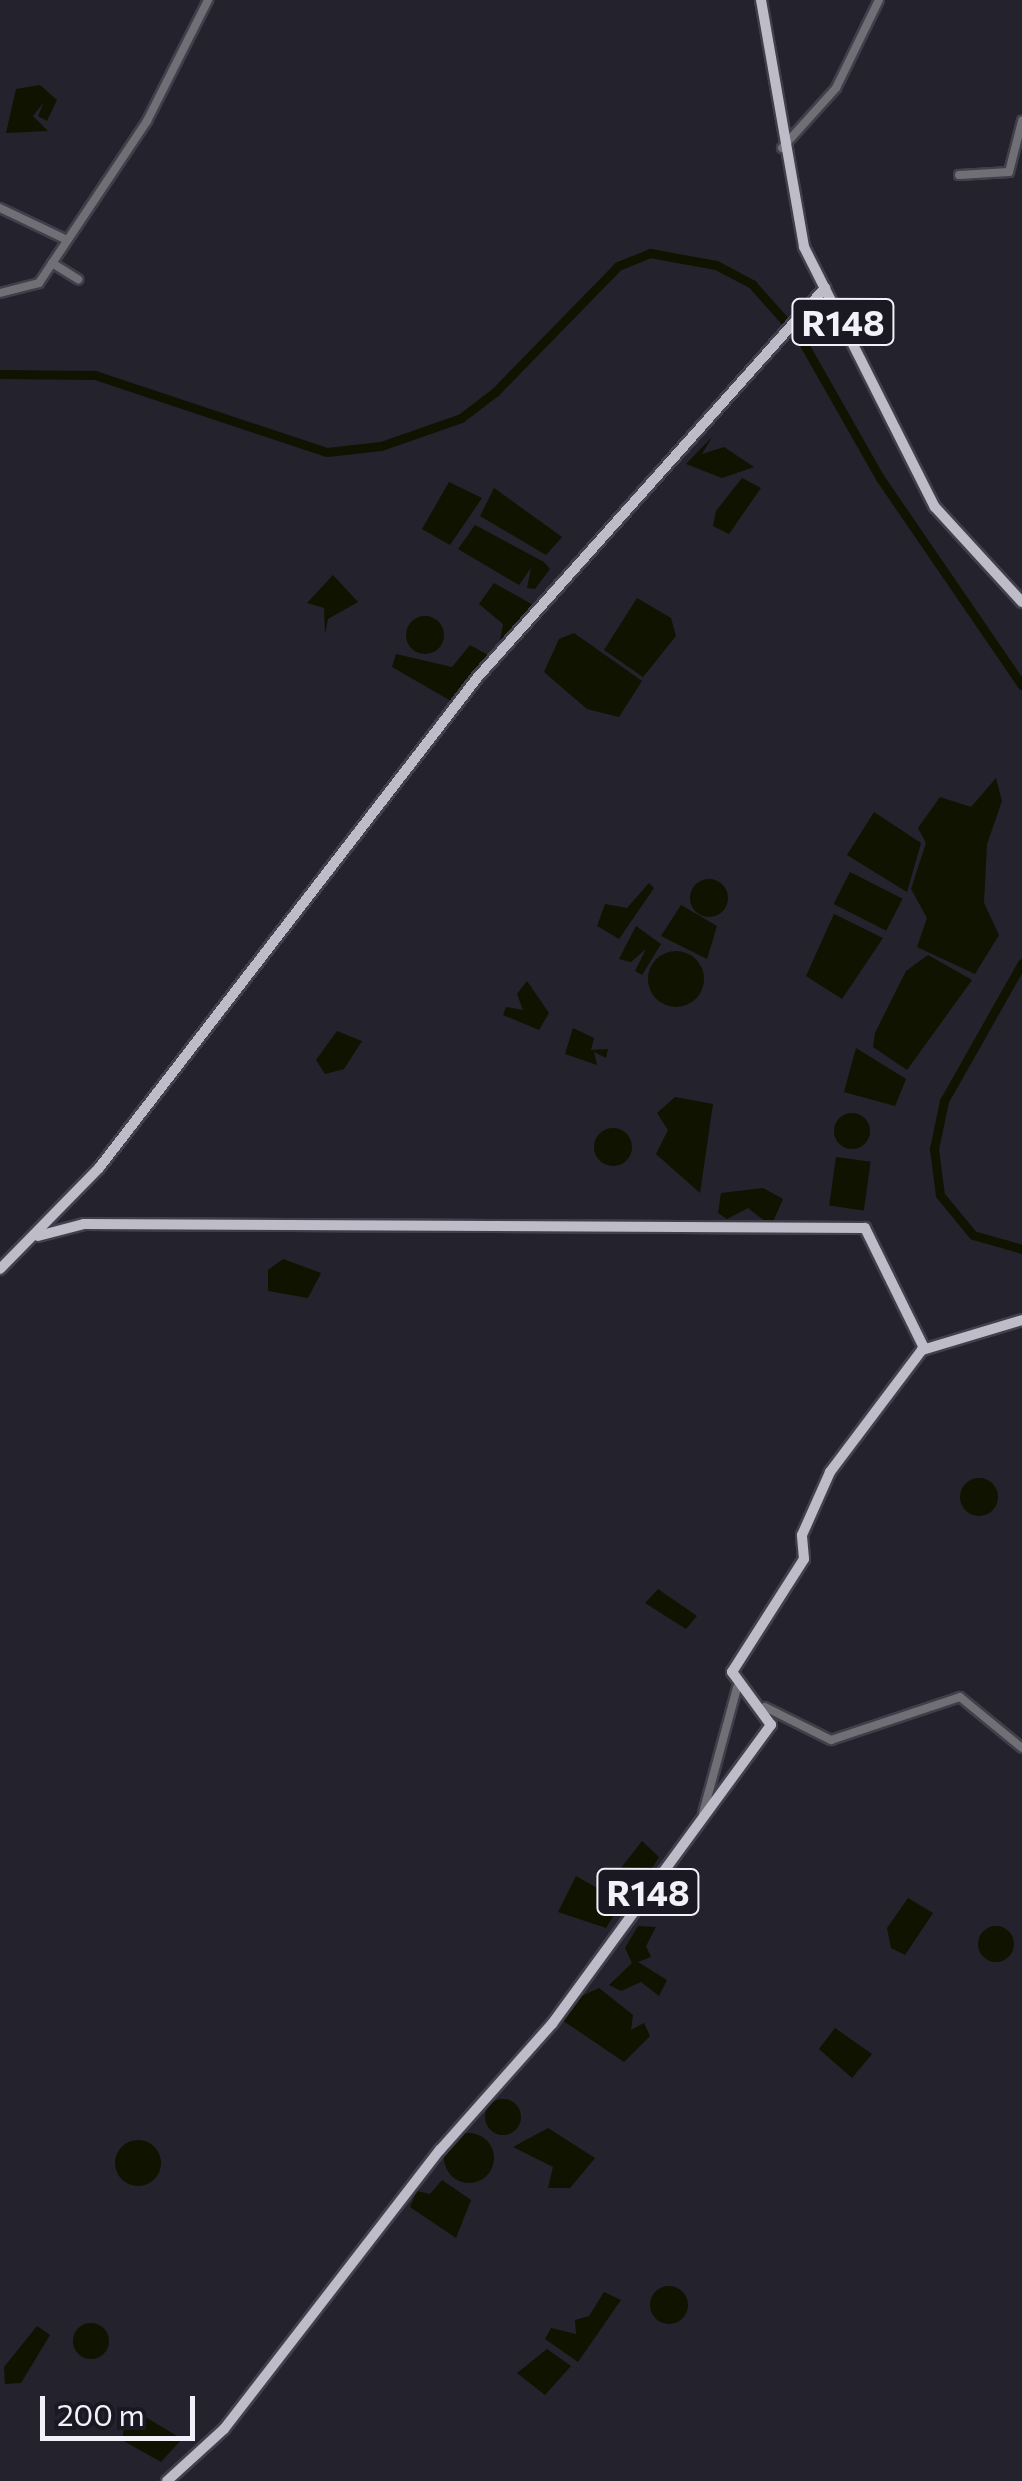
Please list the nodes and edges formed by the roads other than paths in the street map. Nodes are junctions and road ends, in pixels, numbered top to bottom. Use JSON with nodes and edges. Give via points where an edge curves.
{"nodes":[{"id":1,"x":208,"y":0,"type":"edge"},
{"id":2,"x":760,"y":0,"type":"edge"},
{"id":3,"x":879,"y":0,"type":"edge"},
{"id":4,"x":1022,"y":121,"type":"edge"},
{"id":5,"x":782,"y":148,"type":"junction"},
{"id":6,"x":959,"y":175,"type":"dead end"},
{"id":7,"x":0,"y":208,"type":"edge"},
{"id":8,"x":67,"y":240,"type":"junction"},
{"id":9,"x":52,"y":263,"type":"junction"},
{"id":10,"x":78,"y":279,"type":"dead end"},
{"id":11,"x":825,"y":288,"type":"junction"},
{"id":12,"x":0,"y":293,"type":"edge"},
{"id":13,"x":1022,"y":602,"type":"edge"},
{"id":14,"x":33,"y":1238,"type":"junction"},
{"id":15,"x":0,"y":1270,"type":"edge"},
{"id":16,"x":1022,"y":1320,"type":"edge"},
{"id":17,"x":924,"y":1348,"type":"junction"},
{"id":18,"x":737,"y":1688,"type":"junction"},
{"id":19,"x":765,"y":1707,"type":"junction"},
{"id":20,"x":1022,"y":1748,"type":"edge"},
{"id":21,"x":701,"y":1820,"type":"junction"},
{"id":22,"x":167,"y":2481,"type":"edge"}],
"edges":[{"from":1,"to":8,"type":"street","via":[[147,121]]},
{"from":2,"to":5,"type":"main road","number":"R148"},
{"from":3,"to":5,"type":"street","via":[[836,88]]},
{"from":4,"to":6,"type":"street","via":[[1009,172]]},
{"from":5,"to":11,"type":"main road","number":"R148","via":[[796,224]]},
{"from":7,"to":8,"type":"street"},
{"from":8,"to":9,"type":"street"},
{"from":9,"to":10,"type":"street"},
{"from":9,"to":12,"type":"street","via":[[32,290]]},
{"from":11,"to":13,"type":"main road","number":"R148","via":[[935,507]]},
{"from":11,"to":14,"type":"main road","via":[[477,678],[148,1106]]},
{"from":14,"to":15,"type":"main road"},
{"from":14,"to":17,"type":"main road","via":[[84,1224],[866,1228]]},
{"from":16,"to":17,"type":"main road"},
{"from":17,"to":18,"type":"main road","via":[[830,1472],[802,1535],[804,1559],[732,1672]]},
{"from":18,"to":19,"type":"main road"},
{"from":18,"to":21,"type":"street"},
{"from":19,"to":20,"type":"street","via":[[831,1740],[960,1697]]},
{"from":19,"to":21,"type":"main road","number":"R148","via":[[771,1724]]},
{"from":21,"to":22,"type":"main road","number":"R148","via":[[552,2024],[440,2150],[224,2429]]}]}
